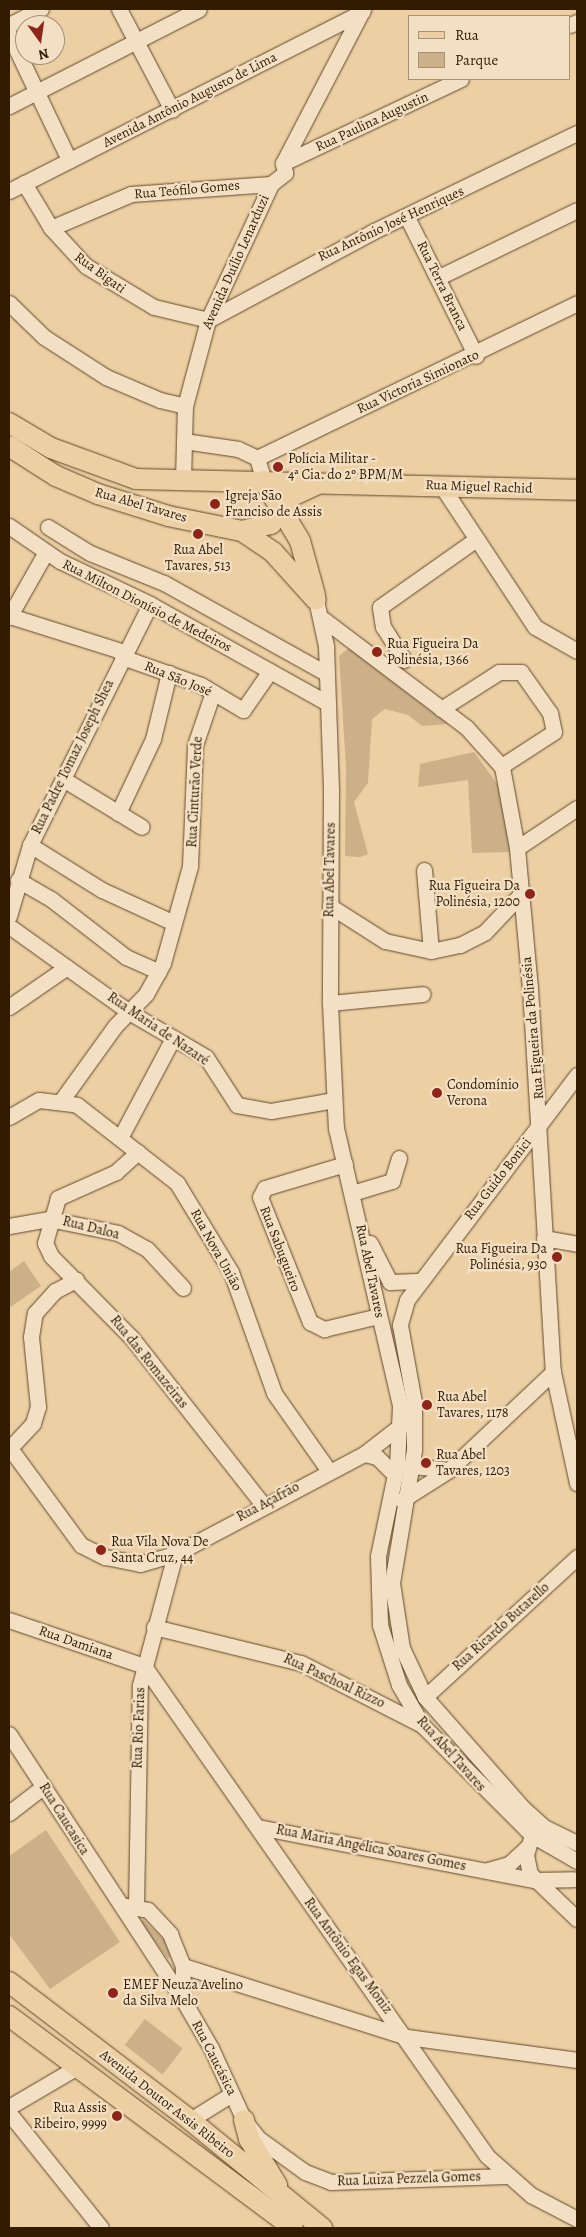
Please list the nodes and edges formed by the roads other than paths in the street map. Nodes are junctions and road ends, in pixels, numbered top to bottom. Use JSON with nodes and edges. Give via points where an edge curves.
{"nodes":[{"id":1,"x":120,"y":9,"type":"edge"},
{"id":2,"x":199,"y":9,"type":"edge"},
{"id":3,"x":364,"y":10,"type":"edge"},
{"id":4,"x":31,"y":11,"type":"edge"},
{"id":5,"x":9,"y":25,"type":"edge"},
{"id":6,"x":9,"y":34,"type":"edge"},
{"id":7,"x":135,"y":38,"type":"junction"},
{"id":8,"x":459,"y":80,"type":"edge"},
{"id":9,"x":36,"y":92,"type":"junction"},
{"id":10,"x":9,"y":106,"type":"edge"},
{"id":11,"x":172,"y":110,"type":"junction"},
{"id":12,"x":577,"y":133,"type":"edge"},
{"id":13,"x":69,"y":160,"type":"junction"},
{"id":14,"x":283,"y":163,"type":"junction"},
{"id":15,"x":24,"y":183,"type":"junction"},
{"id":16,"x":271,"y":184,"type":"junction"},
{"id":17,"x":9,"y":191,"type":"edge"},
{"id":18,"x":577,"y":210,"type":"edge"},
{"id":19,"x":407,"y":216,"type":"junction"},
{"id":20,"x":51,"y":228,"type":"junction"},
{"id":21,"x":439,"y":277,"type":"junction"},
{"id":22,"x":9,"y":303,"type":"edge"},
{"id":23,"x":577,"y":303,"type":"edge"},
{"id":24,"x":208,"y":320,"type":"junction"},
{"id":25,"x":476,"y":356,"type":"junction"},
{"id":26,"x":185,"y":406,"type":"junction"},
{"id":27,"x":9,"y":423,"type":"edge"},
{"id":28,"x":184,"y":441,"type":"junction"},
{"id":29,"x":9,"y":446,"type":"edge"},
{"id":30,"x":257,"y":458,"type":"junction"},
{"id":31,"x":105,"y":470,"type":"junction"},
{"id":32,"x":136,"y":478,"type":"junction"},
{"id":33,"x":183,"y":480,"type":"junction"},
{"id":34,"x":264,"y":481,"type":"junction"},
{"id":35,"x":320,"y":483,"type":"junction"},
{"id":36,"x":441,"y":485,"type":"junction"},
{"id":37,"x":577,"y":490,"type":"edge"},
{"id":38,"x":98,"y":494,"type":"junction"},
{"id":39,"x":133,"y":506,"type":"junction"},
{"id":40,"x":281,"y":507,"type":"junction"},
{"id":41,"x":9,"y":526,"type":"edge"},
{"id":42,"x":48,"y":527,"type":"dead end"},
{"id":43,"x":242,"y":530,"type":"junction"},
{"id":44,"x":475,"y":540,"type":"junction"},
{"id":45,"x":300,"y":541,"type":"junction"},
{"id":46,"x":46,"y":552,"type":"junction"},
{"id":47,"x":273,"y":552,"type":"junction"},
{"id":48,"x":316,"y":600,"type":"junction"},
{"id":49,"x":150,"y":604,"type":"junction"},
{"id":50,"x":11,"y":609,"type":"edge"},
{"id":51,"x":323,"y":619,"type":"junction"},
{"id":52,"x":355,"y":640,"type":"junction"},
{"id":53,"x":326,"y":646,"type":"junction"},
{"id":54,"x":577,"y":651,"type":"edge"},
{"id":55,"x":123,"y":654,"type":"junction"},
{"id":56,"x":404,"y":660,"type":"dead end"},
{"id":57,"x":270,"y":671,"type":"junction"},
{"id":58,"x":169,"y":673,"type":"junction"},
{"id":59,"x":326,"y":673,"type":"junction"},
{"id":60,"x":213,"y":692,"type":"junction"},
{"id":61,"x":327,"y":703,"type":"junction"},
{"id":62,"x":441,"y":708,"type":"junction"},
{"id":63,"x":506,"y":762,"type":"dead end"},
{"id":64,"x":63,"y":779,"type":"junction"},
{"id":65,"x":577,"y":808,"type":"edge"},
{"id":66,"x":118,"y":813,"type":"junction"},
{"id":67,"x":142,"y":827,"type":"dead end"},
{"id":68,"x":30,"y":845,"type":"junction"},
{"id":69,"x":517,"y":848,"type":"junction"},
{"id":70,"x":424,"y":870,"type":"dead end"},
{"id":71,"x":18,"y":880,"type":"junction"},
{"id":72,"x":522,"y":894,"type":"junction"},
{"id":73,"x":330,"y":906,"type":"junction"},
{"id":74,"x":9,"y":916,"type":"edge"},
{"id":75,"x":174,"y":924,"type":"junction"},
{"id":76,"x":9,"y":926,"type":"edge"},
{"id":77,"x":431,"y":951,"type":"junction"},
{"id":78,"x":67,"y":967,"type":"junction"},
{"id":79,"x":158,"y":972,"type":"junction"},
{"id":80,"x":423,"y":994,"type":"dead end"},
{"id":81,"x":330,"y":1003,"type":"junction"},
{"id":82,"x":9,"y":1007,"type":"edge"},
{"id":83,"x":129,"y":1012,"type":"junction"},
{"id":84,"x":173,"y":1038,"type":"junction"},
{"id":85,"x":577,"y":1075,"type":"edge"},
{"id":86,"x":334,"y":1100,"type":"junction"},
{"id":87,"x":61,"y":1101,"type":"junction"},
{"id":88,"x":9,"y":1117,"type":"edge"},
{"id":89,"x":541,"y":1124,"type":"junction"},
{"id":90,"x":121,"y":1136,"type":"junction"},
{"id":91,"x":138,"y":1152,"type":"junction"},
{"id":92,"x":399,"y":1158,"type":"dead end"},
{"id":93,"x":345,"y":1164,"type":"junction"},
{"id":94,"x":352,"y":1193,"type":"junction"},
{"id":95,"x":358,"y":1214,"type":"junction"},
{"id":96,"x":49,"y":1219,"type":"junction"},
{"id":97,"x":9,"y":1226,"type":"edge"},
{"id":98,"x":544,"y":1238,"type":"junction"},
{"id":99,"x":577,"y":1244,"type":"edge"},
{"id":100,"x":76,"y":1280,"type":"junction"},
{"id":101,"x":417,"y":1281,"type":"junction"},
{"id":102,"x":182,"y":1288,"type":"dead end"},
{"id":103,"x":378,"y":1316,"type":"junction"},
{"id":104,"x":553,"y":1372,"type":"junction"},
{"id":105,"x":415,"y":1415,"type":"junction"},
{"id":106,"x":401,"y":1426,"type":"junction"},
{"id":107,"x":9,"y":1448,"type":"edge"},
{"id":108,"x":364,"y":1454,"type":"junction"},
{"id":109,"x":412,"y":1466,"type":"junction"},
{"id":110,"x":449,"y":1470,"type":"junction"},
{"id":111,"x":329,"y":1471,"type":"junction"},
{"id":112,"x":395,"y":1475,"type":"junction"},
{"id":113,"x":577,"y":1483,"type":"edge"},
{"id":114,"x":408,"y":1496,"type":"junction"},
{"id":115,"x":263,"y":1505,"type":"junction"},
{"id":116,"x":387,"y":1507,"type":"junction"},
{"id":117,"x":175,"y":1554,"type":"junction"},
{"id":118,"x":577,"y":1557,"type":"edge"},
{"id":119,"x":9,"y":1620,"type":"edge"},
{"id":120,"x":154,"y":1627,"type":"junction"},
{"id":121,"x":144,"y":1666,"type":"junction"},
{"id":122,"x":425,"y":1697,"type":"junction"},
{"id":123,"x":423,"y":1726,"type":"junction"},
{"id":124,"x":9,"y":1734,"type":"edge"},
{"id":125,"x":44,"y":1786,"type":"junction"},
{"id":126,"x":9,"y":1813,"type":"edge"},
{"id":127,"x":258,"y":1827,"type":"junction"},
{"id":128,"x":530,"y":1841,"type":"junction"},
{"id":129,"x":577,"y":1843,"type":"edge"},
{"id":130,"x":577,"y":1860,"type":"edge"},
{"id":131,"x":484,"y":1870,"type":"junction"},
{"id":132,"x":573,"y":1879,"type":"junction"},
{"id":133,"x":534,"y":1880,"type":"junction"},
{"id":134,"x":118,"y":1906,"type":"junction"},
{"id":135,"x":136,"y":1907,"type":"junction"},
{"id":136,"x":575,"y":1915,"type":"edge"},
{"id":137,"x":183,"y":1966,"type":"junction"},
{"id":138,"x":9,"y":1982,"type":"edge"},
{"id":139,"x":182,"y":1998,"type":"junction"},
{"id":140,"x":9,"y":2016,"type":"edge"},
{"id":141,"x":407,"y":2037,"type":"junction"},
{"id":142,"x":577,"y":2060,"type":"edge"},
{"id":143,"x":79,"y":2066,"type":"junction"},
{"id":144,"x":232,"y":2094,"type":"junction"},
{"id":145,"x":9,"y":2107,"type":"edge"},
{"id":146,"x":9,"y":2113,"type":"edge"},
{"id":147,"x":190,"y":2120,"type":"junction"},
{"id":148,"x":244,"y":2120,"type":"junction"},
{"id":149,"x":506,"y":2176,"type":"junction"},
{"id":150,"x":286,"y":2199,"type":"junction"},
{"id":151,"x":577,"y":2219,"type":"edge"},
{"id":152,"x":101,"y":2228,"type":"edge"},
{"id":153,"x":293,"y":2228,"type":"edge"},
{"id":154,"x":322,"y":2228,"type":"edge"}],
"edges":[{"from":1,"to":7,"type":"street"},
{"from":2,"to":7,"type":"street"},
{"from":3,"to":11,"type":"street","name":"Avenida Antônio Augusto de Lima"},
{"from":3,"to":14,"type":"street","name":"Avenida Duílio Lenarduzi"},
{"from":4,"to":5,"type":"street"},
{"from":6,"to":9,"type":"street"},
{"from":7,"to":9,"type":"street"},
{"from":7,"to":11,"type":"street"},
{"from":8,"to":14,"type":"street","name":"Rua Paulina Augustin"},
{"from":9,"to":10,"type":"street"},
{"from":9,"to":13,"type":"street"},
{"from":11,"to":13,"type":"street","name":"Avenida Antônio Augusto de Lima"},
{"from":12,"to":19,"type":"street","name":"Rua Antônio José Henriques"},
{"from":13,"to":15,"type":"street","name":"Avenida Antônio Augusto de Lima"},
{"from":14,"to":16,"type":"street","name":"Avenida Duílio Lenarduzi","via":[[285,173]]},
{"from":15,"to":17,"type":"street","name":"Avenida Antônio Augusto de Lima"},
{"from":15,"to":20,"type":"street","name":"Rua Bigati"},
{"from":16,"to":20,"type":"street","name":"Rua Teófilo Gomes","via":[[131,194]]},
{"from":16,"to":24,"type":"street","name":"Avenida Duílio Lenarduzi"},
{"from":18,"to":21,"type":"street"},
{"from":19,"to":21,"type":"street","name":"Rua Terra Branca"},
{"from":19,"to":24,"type":"street","name":"Rua Antônio José Henriques"},
{"from":20,"to":24,"type":"street","name":"Rua Bigati","via":[[86,266],[119,288],[154,307]]},
{"from":21,"to":25,"type":"street","name":"Rua Terra Branca"},
{"from":22,"to":26,"type":"street","via":[[44,337],[106,377],[160,400]]},
{"from":23,"to":25,"type":"street","name":"Rua Victoria Simionato"},
{"from":24,"to":26,"type":"street","name":"Avenida Duílio Lenarduzi"},
{"from":25,"to":30,"type":"street","name":"Rua Victoria Simionato"},
{"from":26,"to":28,"type":"street","name":"Avenida Duílio Lenarduzi"},
{"from":27,"to":31,"type":"main road","name":"Rua Abel Tavares"},
{"from":28,"to":30,"type":"street","via":[[238,449]]},
{"from":28,"to":33,"type":"street","name":"Avenida Duílio Lenarduzi"},
{"from":29,"to":38,"type":"main road","name":"Rua Abel Tavares","via":[[56,476]]},
{"from":30,"to":34,"type":"street"},
{"from":31,"to":32,"type":"main road","name":"Rua Abel Tavares"},
{"from":31,"to":38,"type":"main road"},
{"from":32,"to":33,"type":"main road","name":"Rua Abel Tavares"},
{"from":32,"to":39,"type":"main road","via":[[124,492]]},
{"from":33,"to":34,"type":"main road","name":"Rua Abel Tavares"},
{"from":34,"to":35,"type":"main road","name":"Rua Miguel Rachid"},
{"from":34,"to":40,"type":"main road","name":"Rua Abel Tavares"},
{"from":35,"to":36,"type":"main road","name":"Rua Miguel Rachid"},
{"from":35,"to":40,"type":"main road","name":"Rua Miguel Rachid","via":[[300,490]]},
{"from":36,"to":37,"type":"main road","name":"Rua Miguel Rachid"},
{"from":36,"to":44,"type":"street"},
{"from":38,"to":39,"type":"main road","name":"Rua Abel Tavares"},
{"from":39,"to":43,"type":"main road","name":"Rua Abel Tavares"},
{"from":40,"to":43,"type":"main road","name":"Rua Miguel Rachid","via":[[265,527]]},
{"from":40,"to":45,"type":"main road","name":"Rua Abel Tavares"},
{"from":41,"to":46,"type":"street"},
{"from":42,"to":59,"type":"street","via":[[90,553],[164,583]]},
{"from":43,"to":47,"type":"main road","name":"Rua Abel Tavares"},
{"from":44,"to":54,"type":"street","via":[[535,627]]},
{"from":44,"to":56,"type":"street","via":[[380,607],[383,627]]},
{"from":45,"to":47,"type":"main road","via":[[283,542]]},
{"from":45,"to":48,"type":"main road","name":"Rua Abel Tavares"},
{"from":46,"to":49,"type":"street","name":"Rua Milton Dionísio de Medeiros"},
{"from":46,"to":50,"type":"street","name":"Rua Milton Dionísio de Medeiros"},
{"from":47,"to":48,"type":"main road","name":"Rua Abel Tavares"},
{"from":48,"to":51,"type":"street","name":"Rua Abel Tavares"},
{"from":49,"to":55,"type":"street","name":"Rua Padre Tomaz Joseph Shea"},
{"from":49,"to":57,"type":"street","name":"Rua Milton Dionísio de Medeiros"},
{"from":50,"to":55,"type":"street","name":"Rua São José"},
{"from":51,"to":52,"type":"street","name":"Rua Figueira da Polinésia"},
{"from":51,"to":53,"type":"street","name":"Rua Abel Tavares"},
{"from":52,"to":53,"type":"street"},
{"from":52,"to":62,"type":"street","name":"Rua Figueira da Polinésia"},
{"from":53,"to":59,"type":"street","name":"Rua Abel Tavares"},
{"from":55,"to":58,"type":"street","name":"Rua São José"},
{"from":55,"to":64,"type":"street","name":"Rua Padre Tomaz Joseph Shea"},
{"from":57,"to":60,"type":"street","name":"Rua São José","via":[[243,710]]},
{"from":57,"to":61,"type":"street","name":"Rua Milton Dionísio de Medeiros"},
{"from":58,"to":60,"type":"street","name":"Rua São José"},
{"from":58,"to":66,"type":"street","via":[[153,740]]},
{"from":59,"to":61,"type":"street","name":"Rua Abel Tavares"},
{"from":60,"to":75,"type":"street","name":"Rua Cinturão Verde","via":[[195,745],[192,854]]},
{"from":61,"to":73,"type":"street","name":"Rua Abel Tavares"},
{"from":62,"to":63,"type":"street","via":[[499,672],[516,668],[550,713],[551,735]]},
{"from":62,"to":69,"type":"street","name":"Rua Figueira da Polinésia","via":[[502,766]]},
{"from":64,"to":66,"type":"street"},
{"from":64,"to":68,"type":"street","name":"Rua Padre Tomaz Joseph Shea"},
{"from":65,"to":69,"type":"street"},
{"from":66,"to":67,"type":"street"},
{"from":68,"to":71,"type":"street","name":"Rua Padre Tomaz Joseph Shea"},
{"from":68,"to":75,"type":"street","via":[[102,890]]},
{"from":69,"to":72,"type":"street","name":"Rua Figueira da Polinésia"},
{"from":70,"to":77,"type":"street"},
{"from":71,"to":74,"type":"street","name":"Rua Padre Tomaz Joseph Shea"},
{"from":71,"to":79,"type":"street","via":[[51,899],[118,952]]},
{"from":72,"to":77,"type":"street","via":[[485,932],[460,945]]},
{"from":72,"to":89,"type":"street","name":"Rua Figueira da Polinésia"},
{"from":73,"to":77,"type":"street","via":[[385,941]]},
{"from":73,"to":81,"type":"street","name":"Rua Abel Tavares"},
{"from":75,"to":79,"type":"street","name":"Rua Cinturão Verde"},
{"from":76,"to":78,"type":"street","name":"Rua Maria de Nazaré"},
{"from":78,"to":82,"type":"street"},
{"from":78,"to":83,"type":"street","name":"Rua Maria de Nazaré"},
{"from":79,"to":83,"type":"street","name":"Rua Cinturão Verde","via":[[146,994]]},
{"from":80,"to":81,"type":"street"},
{"from":81,"to":86,"type":"street","name":"Rua Abel Tavares"},
{"from":83,"to":84,"type":"street","name":"Rua Maria de Nazaré"},
{"from":83,"to":87,"type":"street","name":"Rua Cinturão Verde"},
{"from":84,"to":86,"type":"street","name":"Rua Maria de Nazaré","via":[[211,1062],[230,1098],[244,1108],[271,1111]]},
{"from":84,"to":90,"type":"street"},
{"from":85,"to":89,"type":"street","name":"Rua Guido Bonici"},
{"from":86,"to":93,"type":"street","name":"Rua Abel Tavares"},
{"from":87,"to":88,"type":"street","via":[[39,1100]]},
{"from":87,"to":90,"type":"street","name":"Rua Nova União","via":[[92,1113]]},
{"from":89,"to":98,"type":"street","name":"Rua Figueira da Polinésia"},
{"from":89,"to":101,"type":"street","name":"Rua Guido Bonici"},
{"from":90,"to":91,"type":"street","name":"Rua Nova União"},
{"from":91,"to":96,"type":"street","via":[[116,1172],[62,1194]]},
{"from":91,"to":111,"type":"street","name":"Rua Nova União","via":[[177,1183],[188,1200],[231,1272],[274,1393]]},
{"from":92,"to":94,"type":"street","via":[[392,1181]]},
{"from":93,"to":94,"type":"street","name":"Rua Abel Tavares"},
{"from":93,"to":103,"type":"street","name":"Rua Sabugueiro","via":[[264,1188],[260,1197],[310,1322],[324,1328]]},
{"from":94,"to":95,"type":"street","name":"Rua Abel Tavares"},
{"from":95,"to":101,"type":"street","via":[[390,1282]]},
{"from":95,"to":103,"type":"street","name":"Rua Abel Tavares"},
{"from":96,"to":97,"type":"street","name":"Rua Daloa"},
{"from":96,"to":100,"type":"street","name":"Rua das Romazeiras","via":[[48,1250]]},
{"from":96,"to":102,"type":"street","name":"Rua Daloa","via":[[98,1227],[132,1240],[159,1261]]},
{"from":98,"to":99,"type":"street"},
{"from":98,"to":104,"type":"street","name":"Rua Figueira da Polinésia"},
{"from":100,"to":107,"type":"street","via":[[55,1291],[35,1313],[31,1336],[38,1407],[33,1423]]},
{"from":100,"to":115,"type":"street","name":"Rua das Romazeiras","via":[[131,1337]]},
{"from":101,"to":105,"type":"street","name":"Rua Abel Tavares","via":[[400,1325]]},
{"from":103,"to":106,"type":"street","name":"Rua Abel Tavares"},
{"from":104,"to":110,"type":"street"},
{"from":104,"to":113,"type":"street","name":"Rua Figueira da Polinésia"},
{"from":105,"to":106,"type":"street","name":"Rua Açafrão"},
{"from":105,"to":109,"type":"street","name":"Rua Abel Tavares"},
{"from":106,"to":108,"type":"street","name":"Rua Açafrão"},
{"from":106,"to":112,"type":"street","name":"Rua Abel Tavares"},
{"from":107,"to":117,"type":"street","name":"Rua Açafrão","via":[[68,1532],[92,1552],[140,1564]]},
{"from":108,"to":111,"type":"street","name":"Rua Açafrão"},
{"from":108,"to":112,"type":"street","via":[[377,1457]]},
{"from":109,"to":110,"type":"street"},
{"from":109,"to":114,"type":"street","name":"Rua Abel Tavares"},
{"from":110,"to":114,"type":"street"},
{"from":111,"to":115,"type":"street","name":"Rua Açafrão"},
{"from":112,"to":116,"type":"street","name":"Rua Abel Tavares"},
{"from":114,"to":116,"type":"street"},
{"from":114,"to":122,"type":"street","name":"Rua Abel Tavares","via":[[395,1552],[393,1600],[407,1663]]},
{"from":115,"to":117,"type":"street","name":"Rua Açafrão"},
{"from":116,"to":123,"type":"street","name":"Rua Abel Tavares","via":[[376,1572],[380,1625],[399,1685]]},
{"from":117,"to":120,"type":"street","name":"Rua Rio Farias"},
{"from":118,"to":122,"type":"street","name":"Rua Ricardo Butarello"},
{"from":119,"to":121,"type":"street","name":"Rua Damiana"},
{"from":120,"to":121,"type":"street","name":"Rua Rio Farias"},
{"from":120,"to":123,"type":"street","name":"Rua Paschoal Rizzo","via":[[301,1663]]},
{"from":121,"to":127,"type":"street","name":"Rua Antônio Egas Moniz"},
{"from":121,"to":135,"type":"street","name":"Rua Rio Farias","via":[[138,1709]]},
{"from":122,"to":129,"type":"street","name":"Rua Abel Tavares","via":[[523,1808],[544,1827]]},
{"from":123,"to":128,"type":"street","name":"Rua Abel Tavares"},
{"from":124,"to":125,"type":"street","name":"Rua Caucasica"},
{"from":125,"to":126,"type":"street"},
{"from":125,"to":134,"type":"street","name":"Rua Caucasica"},
{"from":127,"to":131,"type":"street","name":"Rua Maria Angélica Soares Gomes"},
{"from":127,"to":141,"type":"street","name":"Rua Antônio Egas Moniz"},
{"from":128,"to":130,"type":"street","name":"Rua Abel Tavares"},
{"from":128,"to":131,"type":"street","name":"Rua Maria Angélica Soares Gomes","via":[[509,1864]]},
{"from":128,"to":133,"type":"street","via":[[526,1861]]},
{"from":130,"to":132,"type":"street"},
{"from":131,"to":133,"type":"street","name":"Rua Maria Angélica Soares Gomes"},
{"from":132,"to":133,"type":"street","name":"Rua Maria Angélica Soares Gomes"},
{"from":132,"to":136,"type":"street"},
{"from":133,"to":136,"type":"street"},
{"from":134,"to":135,"type":"street"},
{"from":134,"to":139,"type":"street","name":"Rua Caucasica"},
{"from":135,"to":137,"type":"street","via":[[159,1919],[170,1934]]},
{"from":137,"to":139,"type":"street"},
{"from":137,"to":141,"type":"street"},
{"from":138,"to":147,"type":"main road","name":"Avenida Doutor Assis Ribeiro"},
{"from":139,"to":144,"type":"street","name":"Rua Caucásica"},
{"from":140,"to":143,"type":"main road","name":"Avenida Doutor Assis Ribeiro"},
{"from":141,"to":142,"type":"street"},
{"from":141,"to":149,"type":"street","name":"Rua Antônio Egas Moniz","via":[[467,2129]]},
{"from":143,"to":145,"type":"street"},
{"from":143,"to":153,"type":"main road","name":"Avenida Doutor Assis Ribeiro"},
{"from":144,"to":147,"type":"street"},
{"from":144,"to":148,"type":"street","name":"Rua Caucásica"},
{"from":146,"to":152,"type":"street"},
{"from":147,"to":150,"type":"main road","name":"Avenida Doutor Assis Ribeiro"},
{"from":148,"to":149,"type":"street","name":"Rua Luiza Pezzela Gomes","via":[[274,2152],[320,2180],[346,2183]]},
{"from":148,"to":150,"type":"main road","via":[[249,2139]]},
{"from":149,"to":151,"type":"street","name":"Rua Antônio Egas Moniz"},
{"from":150,"to":154,"type":"main road","name":"Avenida Doutor Assis Ribeiro"}]}
